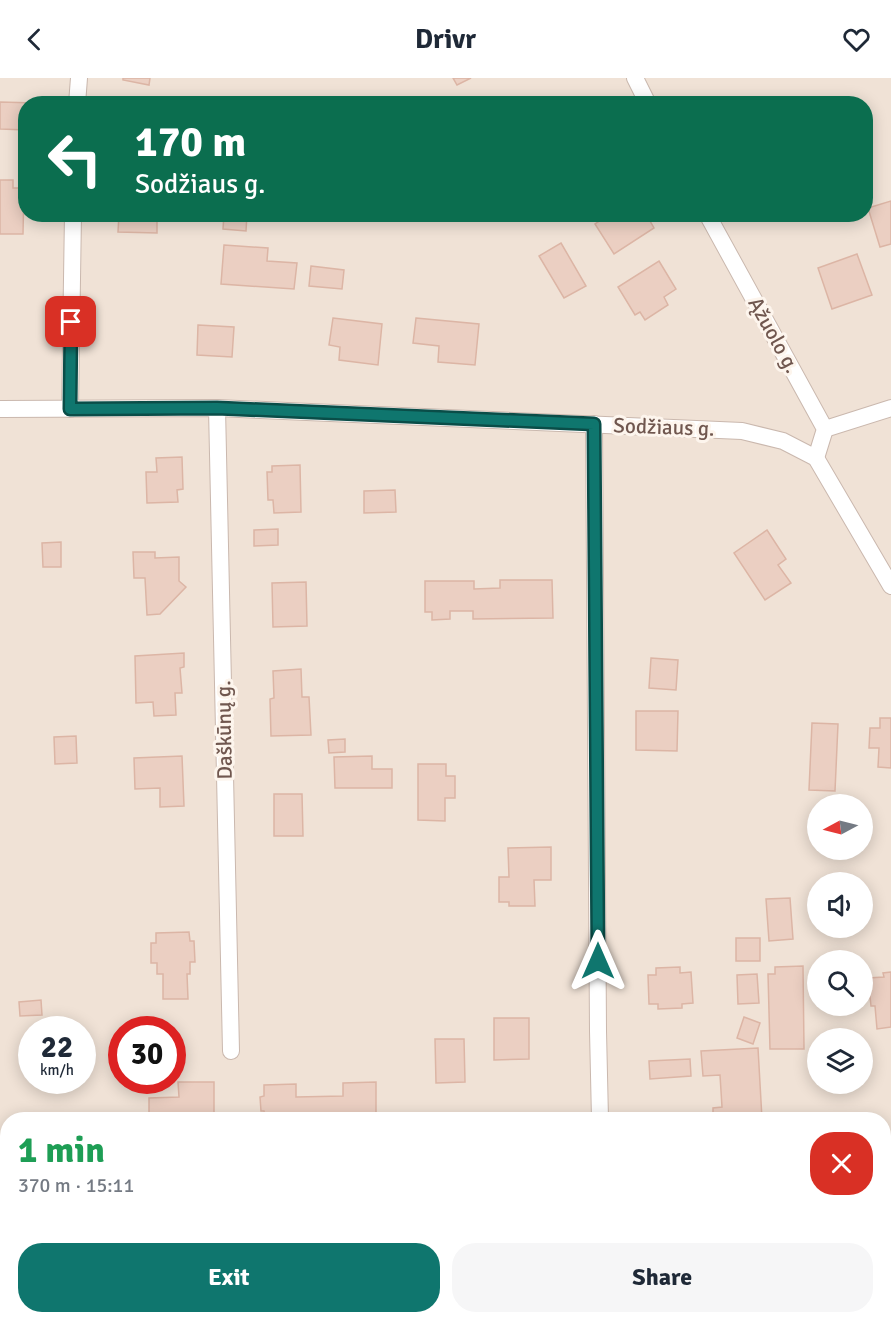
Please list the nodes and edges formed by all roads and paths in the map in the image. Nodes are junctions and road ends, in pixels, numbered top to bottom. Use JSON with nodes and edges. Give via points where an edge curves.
{"nodes":[{"id":1,"x":79,"y":78,"type":"edge"},
{"id":2,"x":635,"y":78,"type":"edge"},
{"id":3,"x":78,"y":96,"type":"edge"},
{"id":4,"x":644,"y":96,"type":"edge"},
{"id":5,"x":72,"y":222,"type":"edge"},
{"id":6,"x":711,"y":222,"type":"edge"},
{"id":7,"x":217,"y":408,"type":"junction"},
{"id":8,"x":891,"y":408,"type":"edge"},
{"id":9,"x":0,"y":409,"type":"edge"},
{"id":10,"x":70,"y":409,"type":"junction"},
{"id":11,"x":594,"y":424,"type":"junction"},
{"id":12,"x":825,"y":429,"type":"junction"},
{"id":13,"x":816,"y":458,"type":"junction"},
{"id":14,"x":891,"y":586,"type":"edge"},
{"id":15,"x":231,"y":1051,"type":"dead end"},
{"id":16,"x":600,"y":1112,"type":"edge"}],
"edges":[{"from":1,"to":3,"type":"street"},
{"from":2,"to":4,"type":"street"},
{"from":5,"to":10,"type":"street"},
{"from":6,"to":12,"type":"street","name":"Ąžuolo g."},
{"from":7,"to":10,"type":"street","name":"Sodžiaus g."},
{"from":7,"to":11,"type":"street","name":"Sodžiaus g."},
{"from":7,"to":15,"type":"street","name":"Daškūnų g."},
{"from":8,"to":12,"type":"street"},
{"from":9,"to":10,"type":"street","name":"Sodžiaus g."},
{"from":11,"to":13,"type":"street","name":"Sodžiaus g.","via":[[742,431],[783,441]]},
{"from":11,"to":16,"type":"street"},
{"from":12,"to":13,"type":"street"},
{"from":13,"to":14,"type":"street"}]}
